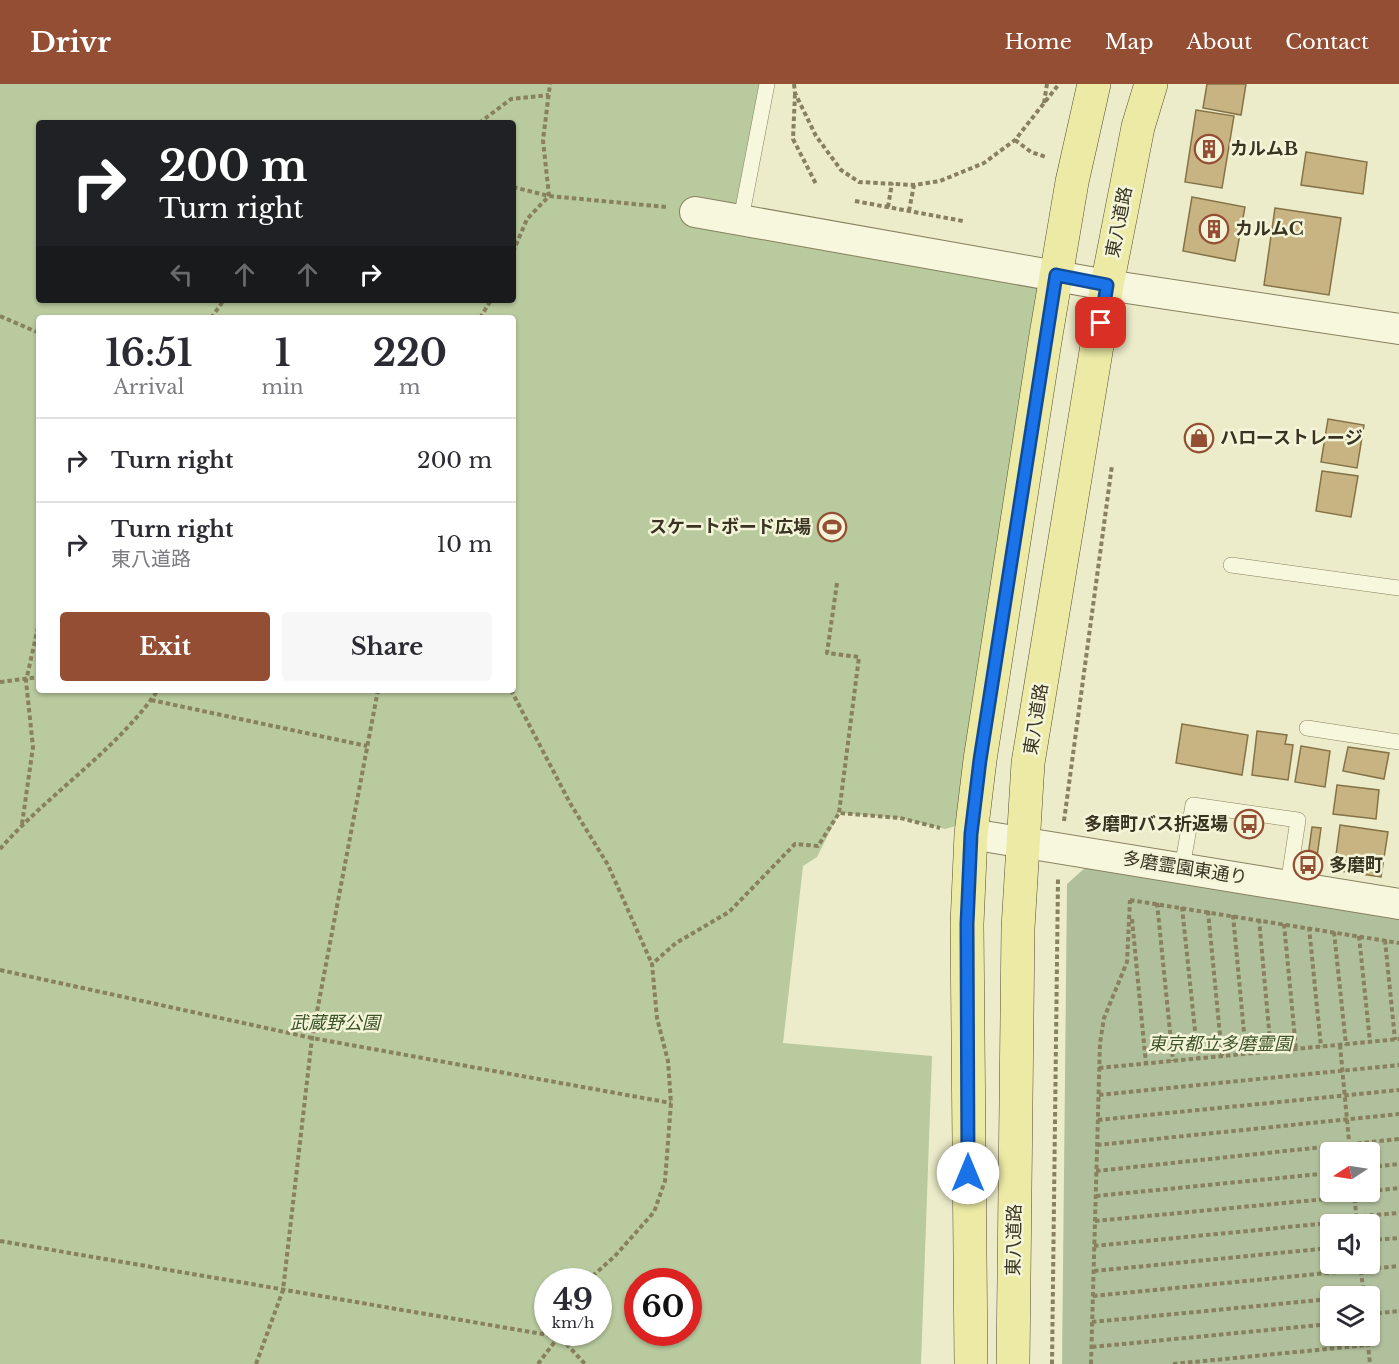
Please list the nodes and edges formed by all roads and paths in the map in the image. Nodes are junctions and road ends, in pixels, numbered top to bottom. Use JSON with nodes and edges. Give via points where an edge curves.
{"nodes":[{"id":1,"x":550,"y":84,"type":"edge"},
{"id":2,"x":767,"y":84,"type":"edge"},
{"id":3,"x":794,"y":84,"type":"edge"},
{"id":4,"x":1047,"y":84,"type":"edge"},
{"id":5,"x":1059,"y":84,"type":"edge"},
{"id":6,"x":1094,"y":84,"type":"edge"},
{"id":7,"x":1151,"y":84,"type":"edge"},
{"id":8,"x":795,"y":93,"type":"junction"},
{"id":9,"x":549,"y":95,"type":"junction"},
{"id":10,"x":1044,"y":104,"type":"junction"},
{"id":11,"x":483,"y":120,"type":"edge"},
{"id":12,"x":1015,"y":140,"type":"junction"},
{"id":13,"x":1048,"y":157,"type":"dead end"},
{"id":14,"x":892,"y":183,"type":"junction"},
{"id":15,"x":816,"y":184,"type":"dead end"},
{"id":16,"x":914,"y":184,"type":"junction"},
{"id":17,"x":516,"y":188,"type":"edge"},
{"id":18,"x":549,"y":196,"type":"junction"},
{"id":19,"x":855,"y":201,"type":"dead end"},
{"id":20,"x":888,"y":207,"type":"junction"},
{"id":21,"x":909,"y":211,"type":"junction"},
{"id":22,"x":695,"y":212,"type":"joint"},
{"id":23,"x":741,"y":219,"type":"junction"},
{"id":24,"x":963,"y":221,"type":"dead end"},
{"id":25,"x":516,"y":245,"type":"edge"},
{"id":26,"x":1056,"y":275,"type":"junction"},
{"id":27,"x":1107,"y":285,"type":"junction"},
{"id":28,"x":0,"y":316,"type":"edge"},
{"id":29,"x":1399,"y":329,"type":"edge"},
{"id":30,"x":36,"y":332,"type":"edge"},
{"id":31,"x":1113,"y":459,"type":"dead end"},
{"id":32,"x":1232,"y":565,"type":"dead end"},
{"id":33,"x":837,"y":583,"type":"dead end"},
{"id":34,"x":1399,"y":588,"type":"edge"},
{"id":35,"x":36,"y":636,"type":"edge"},
{"id":36,"x":36,"y":678,"type":"edge"},
{"id":37,"x":26,"y":681,"type":"junction"},
{"id":38,"x":0,"y":682,"type":"edge"},
{"id":39,"x":156,"y":693,"type":"edge"},
{"id":40,"x":377,"y":693,"type":"edge"},
{"id":41,"x":513,"y":693,"type":"edge"},
{"id":42,"x":151,"y":700,"type":"junction"},
{"id":43,"x":1308,"y":728,"type":"dead end"},
{"id":44,"x":1399,"y":742,"type":"edge"},
{"id":45,"x":367,"y":746,"type":"junction"},
{"id":46,"x":839,"y":813,"type":"junction"},
{"id":47,"x":22,"y":825,"type":"junction"},
{"id":48,"x":1063,"y":829,"type":"dead end"},
{"id":49,"x":971,"y":834,"type":"junction"},
{"id":50,"x":1022,"y":843,"type":"junction"},
{"id":51,"x":0,"y":849,"type":"edge"},
{"id":52,"x":1182,"y":868,"type":"junction"},
{"id":53,"x":1058,"y":877,"type":"dead end"},
{"id":54,"x":1288,"y":885,"type":"junction"},
{"id":55,"x":1130,"y":900,"type":"junction"},
{"id":56,"x":1399,"y":902,"type":"edge"},
{"id":57,"x":1157,"y":903,"type":"junction"},
{"id":58,"x":1182,"y":907,"type":"junction"},
{"id":59,"x":1208,"y":911,"type":"junction"},
{"id":60,"x":1233,"y":915,"type":"junction"},
{"id":61,"x":1259,"y":919,"type":"junction"},
{"id":62,"x":1284,"y":924,"type":"junction"},
{"id":63,"x":1309,"y":927,"type":"junction"},
{"id":64,"x":1334,"y":932,"type":"junction"},
{"id":65,"x":1359,"y":936,"type":"junction"},
{"id":66,"x":1385,"y":940,"type":"junction"},
{"id":67,"x":1399,"y":943,"type":"edge"},
{"id":68,"x":652,"y":964,"type":"junction"},
{"id":69,"x":0,"y":970,"type":"edge"},
{"id":70,"x":312,"y":1038,"type":"junction"},
{"id":71,"x":1397,"y":1040,"type":"edge"},
{"id":72,"x":1370,"y":1042,"type":"junction"},
{"id":73,"x":1340,"y":1045,"type":"junction"},
{"id":74,"x":1346,"y":1045,"type":"junction"},
{"id":75,"x":1321,"y":1047,"type":"junction"},
{"id":76,"x":1296,"y":1050,"type":"junction"},
{"id":77,"x":1271,"y":1052,"type":"junction"},
{"id":78,"x":1246,"y":1054,"type":"junction"},
{"id":79,"x":1222,"y":1056,"type":"junction"},
{"id":80,"x":1198,"y":1059,"type":"junction"},
{"id":81,"x":1173,"y":1062,"type":"junction"},
{"id":82,"x":1146,"y":1064,"type":"junction"},
{"id":83,"x":1399,"y":1065,"type":"edge"},
{"id":84,"x":1099,"y":1068,"type":"junction"},
{"id":85,"x":1342,"y":1071,"type":"junction"},
{"id":86,"x":1399,"y":1090,"type":"edge"},
{"id":87,"x":1099,"y":1095,"type":"junction"},
{"id":88,"x":1344,"y":1096,"type":"junction"},
{"id":89,"x":671,"y":1103,"type":"junction"},
{"id":90,"x":1399,"y":1114,"type":"edge"},
{"id":91,"x":1098,"y":1120,"type":"junction"},
{"id":92,"x":1347,"y":1120,"type":"junction"},
{"id":93,"x":1399,"y":1139,"type":"edge"},
{"id":94,"x":1349,"y":1142,"type":"edge"},
{"id":95,"x":1374,"y":1142,"type":"edge"},
{"id":96,"x":1097,"y":1145,"type":"junction"},
{"id":97,"x":1320,"y":1148,"type":"edge"},
{"id":98,"x":1399,"y":1164,"type":"edge"},
{"id":99,"x":1380,"y":1166,"type":"edge"},
{"id":100,"x":1096,"y":1171,"type":"junction"},
{"id":101,"x":1320,"y":1174,"type":"edge"},
{"id":102,"x":1399,"y":1188,"type":"edge"},
{"id":103,"x":1380,"y":1190,"type":"edge"},
{"id":104,"x":1096,"y":1196,"type":"junction"},
{"id":105,"x":1320,"y":1197,"type":"edge"},
{"id":106,"x":1399,"y":1213,"type":"edge"},
{"id":107,"x":1380,"y":1217,"type":"edge"},
{"id":108,"x":1095,"y":1221,"type":"junction"},
{"id":109,"x":1320,"y":1224,"type":"edge"},
{"id":110,"x":1399,"y":1238,"type":"edge"},
{"id":111,"x":1380,"y":1239,"type":"edge"},
{"id":112,"x":0,"y":1241,"type":"edge"},
{"id":113,"x":1094,"y":1246,"type":"junction"},
{"id":114,"x":1320,"y":1249,"type":"edge"},
{"id":115,"x":1399,"y":1266,"type":"edge"},
{"id":116,"x":602,"y":1268,"type":"edge"},
{"id":117,"x":1380,"y":1268,"type":"edge"},
{"id":118,"x":1094,"y":1271,"type":"junction"},
{"id":119,"x":1320,"y":1274,"type":"edge"},
{"id":120,"x":283,"y":1290,"type":"junction"},
{"id":121,"x":1093,"y":1296,"type":"junction"},
{"id":122,"x":1320,"y":1300,"type":"edge"},
{"id":123,"x":1399,"y":1311,"type":"edge"},
{"id":124,"x":1380,"y":1313,"type":"edge"},
{"id":125,"x":1092,"y":1322,"type":"junction"},
{"id":126,"x":1320,"y":1325,"type":"edge"},
{"id":127,"x":534,"y":1330,"type":"edge"},
{"id":128,"x":552,"y":1346,"type":"edge"},
{"id":129,"x":571,"y":1346,"type":"edge"},
{"id":130,"x":1358,"y":1346,"type":"edge"},
{"id":131,"x":1368,"y":1346,"type":"edge"},
{"id":132,"x":1092,"y":1347,"type":"junction"},
{"id":133,"x":256,"y":1364,"type":"edge"},
{"id":134,"x":538,"y":1364,"type":"edge"},
{"id":135,"x":585,"y":1364,"type":"edge"},
{"id":136,"x":971,"y":1364,"type":"edge"},
{"id":137,"x":1013,"y":1364,"type":"edge"},
{"id":138,"x":1052,"y":1364,"type":"edge"},
{"id":139,"x":1091,"y":1364,"type":"edge"},
{"id":140,"x":1173,"y":1364,"type":"edge"},
{"id":141,"x":1370,"y":1364,"type":"edge"}],
"edges":[{"from":1,"to":9,"type":"path"},
{"from":2,"to":23,"type":"lane"},
{"from":3,"to":8,"type":"path"},
{"from":4,"to":10,"type":"path"},
{"from":5,"to":10,"type":"path"},
{"from":6,"to":26,"type":"main road"},
{"from":7,"to":27,"type":"main road","name":"東八道路","via":[[1138,127]]},
{"from":8,"to":14,"type":"path","via":[[816,136],[841,170],[859,182]]},
{"from":8,"to":15,"type":"path","via":[[793,139]]},
{"from":9,"to":11,"type":"path","via":[[511,99]]},
{"from":9,"to":18,"type":"path","via":[[543,140]]},
{"from":10,"to":12,"type":"path"},
{"from":12,"to":13,"type":"path","via":[[1031,152]]},
{"from":12,"to":16,"type":"path","via":[[984,163],[940,181]]},
{"from":14,"to":16,"type":"path"},
{"from":14,"to":20,"type":"path"},
{"from":16,"to":21,"type":"path"},
{"from":17,"to":18,"type":"path"},
{"from":18,"to":22,"type":"path"},
{"from":18,"to":25,"type":"path","via":[[527,219]]},
{"from":19,"to":20,"type":"path"},
{"from":20,"to":21,"type":"path"},
{"from":21,"to":24,"type":"path"},
{"from":22,"to":23,"type":"street"},
{"from":23,"to":26,"type":"street"},
{"from":26,"to":27,"type":"street"},
{"from":26,"to":49,"type":"main road"},
{"from":27,"to":29,"type":"street"},
{"from":27,"to":50,"type":"main road","name":"東八道路","via":[[1028,763]]},
{"from":28,"to":30,"type":"path"},
{"from":31,"to":48,"type":"path"},
{"from":32,"to":34,"type":"lane"},
{"from":33,"to":46,"type":"path","via":[[827,652],[859,657]]},
{"from":35,"to":37,"type":"path"},
{"from":36,"to":37,"type":"path"},
{"from":37,"to":38,"type":"path"},
{"from":37,"to":47,"type":"path","via":[[33,747]]},
{"from":39,"to":42,"type":"path"},
{"from":40,"to":45,"type":"path"},
{"from":41,"to":68,"type":"path","via":[[570,803],[608,865]]},
{"from":42,"to":45,"type":"path"},
{"from":42,"to":47,"type":"path","via":[[127,728]]},
{"from":43,"to":44,"type":"lane"},
{"from":45,"to":70,"type":"path"},
{"from":46,"to":49,"type":"path","via":[[900,818]]},
{"from":46,"to":68,"type":"path","via":[[818,846],[795,844],[729,912],[676,943]]},
{"from":47,"to":51,"type":"path"},
{"from":49,"to":50,"type":"street","name":"多磨霊園東通り"},
{"from":49,"to":136,"type":"main road","via":[[967,947]]},
{"from":50,"to":52,"type":"street","name":"多磨霊園東通り"},
{"from":50,"to":137,"type":"main road","name":"東八道路"},
{"from":52,"to":54,"type":"street","name":"多磨霊園東通り"},
{"from":52,"to":54,"type":"lane","via":[[1193,805],[1299,820]]},
{"from":53,"to":138,"type":"path"},
{"from":54,"to":56,"type":"street","name":"多磨霊園東通り"},
{"from":55,"to":57,"type":"path"},
{"from":55,"to":82,"type":"path"},
{"from":55,"to":84,"type":"path","via":[[1127,962],[1104,1018]]},
{"from":57,"to":58,"type":"path"},
{"from":57,"to":81,"type":"path"},
{"from":58,"to":59,"type":"path"},
{"from":58,"to":80,"type":"path"},
{"from":59,"to":60,"type":"path"},
{"from":59,"to":79,"type":"path"},
{"from":60,"to":61,"type":"path"},
{"from":60,"to":78,"type":"path"},
{"from":61,"to":62,"type":"path"},
{"from":61,"to":77,"type":"path"},
{"from":62,"to":63,"type":"path"},
{"from":62,"to":76,"type":"path"},
{"from":63,"to":64,"type":"path"},
{"from":63,"to":75,"type":"path"},
{"from":64,"to":65,"type":"path"},
{"from":64,"to":74,"type":"path"},
{"from":65,"to":66,"type":"path"},
{"from":65,"to":72,"type":"path"},
{"from":66,"to":67,"type":"path"},
{"from":66,"to":71,"type":"path"},
{"from":68,"to":89,"type":"path"},
{"from":69,"to":70,"type":"path"},
{"from":70,"to":89,"type":"path"},
{"from":70,"to":120,"type":"path"},
{"from":71,"to":72,"type":"path"},
{"from":72,"to":74,"type":"path"},
{"from":73,"to":74,"type":"path"},
{"from":73,"to":75,"type":"path"},
{"from":73,"to":85,"type":"path"},
{"from":75,"to":76,"type":"path"},
{"from":76,"to":77,"type":"path"},
{"from":77,"to":78,"type":"path"},
{"from":78,"to":79,"type":"path"},
{"from":79,"to":80,"type":"path"},
{"from":80,"to":81,"type":"path"},
{"from":81,"to":82,"type":"path"},
{"from":82,"to":84,"type":"path"},
{"from":83,"to":85,"type":"path"},
{"from":84,"to":87,"type":"path"},
{"from":85,"to":87,"type":"path"},
{"from":85,"to":88,"type":"path"},
{"from":86,"to":88,"type":"path"},
{"from":87,"to":91,"type":"path"},
{"from":88,"to":91,"type":"path"},
{"from":88,"to":92,"type":"path"},
{"from":89,"to":116,"type":"path","via":[[665,1181],[654,1212]]},
{"from":90,"to":92,"type":"path"},
{"from":91,"to":96,"type":"path"},
{"from":92,"to":94,"type":"path"},
{"from":92,"to":96,"type":"path"},
{"from":93,"to":95,"type":"path"},
{"from":96,"to":100,"type":"path"},
{"from":97,"to":100,"type":"path"},
{"from":98,"to":99,"type":"path"},
{"from":100,"to":104,"type":"path"},
{"from":101,"to":104,"type":"path"},
{"from":102,"to":103,"type":"path"},
{"from":104,"to":108,"type":"path"},
{"from":105,"to":108,"type":"path"},
{"from":106,"to":107,"type":"path"},
{"from":108,"to":113,"type":"path"},
{"from":109,"to":113,"type":"path"},
{"from":110,"to":111,"type":"path"},
{"from":112,"to":120,"type":"path"},
{"from":113,"to":118,"type":"path"},
{"from":114,"to":118,"type":"path"},
{"from":115,"to":117,"type":"path"},
{"from":118,"to":121,"type":"path"},
{"from":119,"to":121,"type":"path"},
{"from":120,"to":127,"type":"path"},
{"from":120,"to":133,"type":"path"},
{"from":121,"to":125,"type":"path"},
{"from":122,"to":125,"type":"path"},
{"from":123,"to":124,"type":"path"},
{"from":125,"to":132,"type":"path"},
{"from":126,"to":132,"type":"path"},
{"from":128,"to":134,"type":"path"},
{"from":129,"to":135,"type":"path"},
{"from":130,"to":140,"type":"path"},
{"from":131,"to":141,"type":"path"},
{"from":132,"to":139,"type":"path"}]}
